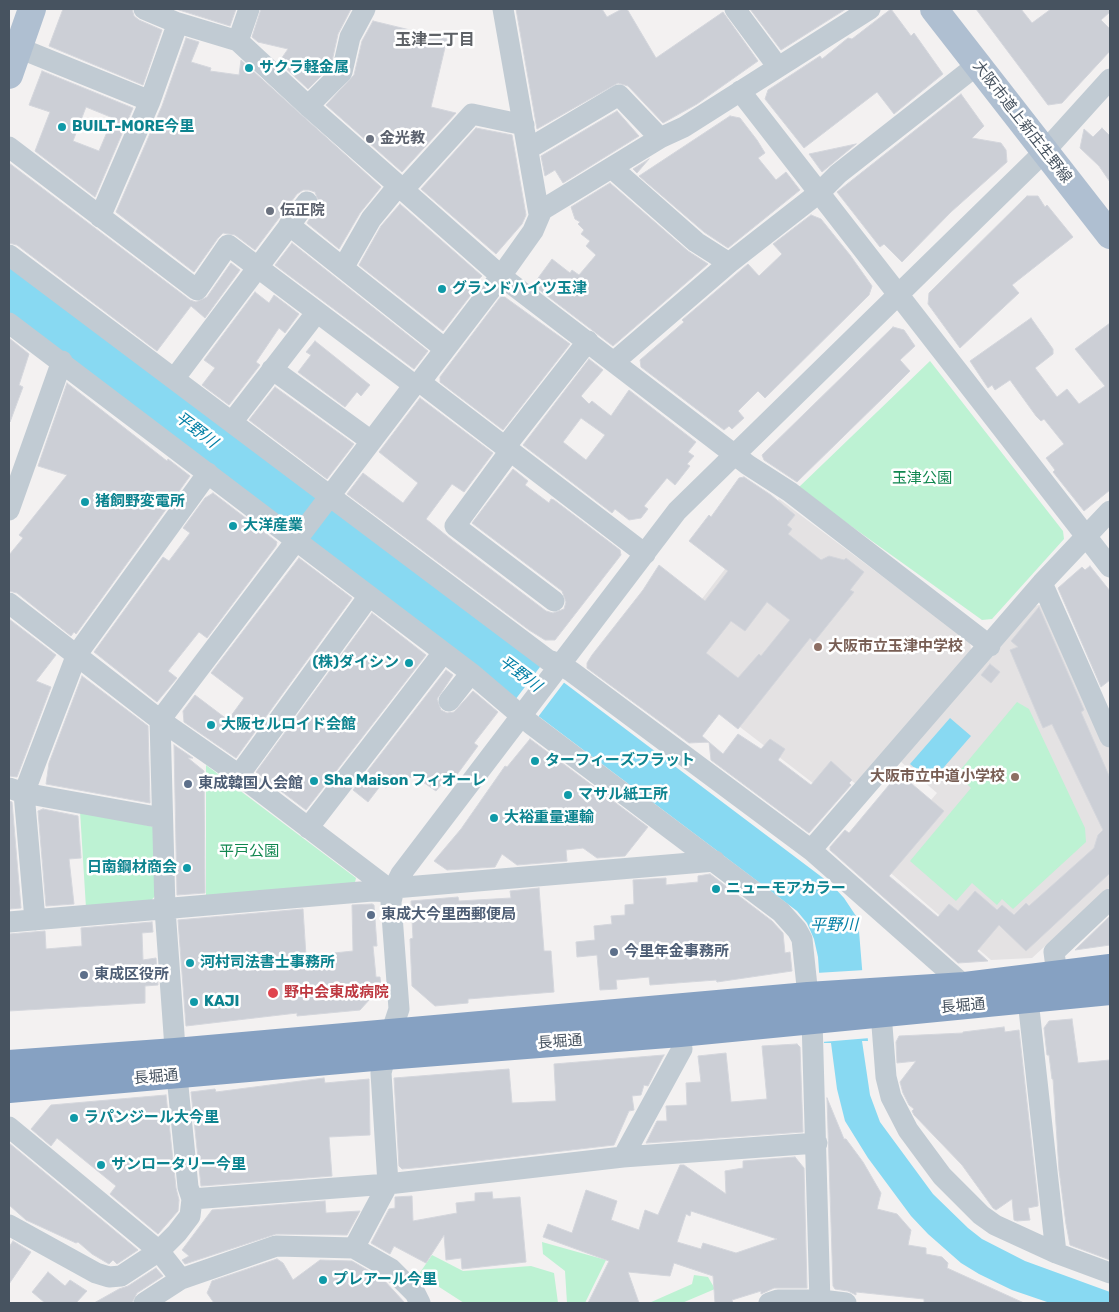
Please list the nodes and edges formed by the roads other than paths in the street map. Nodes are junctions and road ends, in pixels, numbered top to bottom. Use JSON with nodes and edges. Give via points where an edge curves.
{"nodes":[{"id":1,"x":32,"y":9,"type":"edge"},
{"id":2,"x":144,"y":9,"type":"edge"},
{"id":3,"x":249,"y":9,"type":"edge"},
{"id":4,"x":364,"y":9,"type":"edge"},
{"id":5,"x":503,"y":9,"type":"edge"},
{"id":6,"x":735,"y":9,"type":"edge"},
{"id":7,"x":870,"y":9,"type":"edge"},
{"id":8,"x":934,"y":9,"type":"edge"},
{"id":9,"x":175,"y":22,"type":"junction"},
{"id":10,"x":238,"y":41,"type":"junction"},
{"id":11,"x":19,"y":48,"type":"junction"},
{"id":12,"x":977,"y":65,"type":"junction"},
{"id":13,"x":778,"y":67,"type":"junction"},
{"id":14,"x":9,"y":76,"type":"edge"},
{"id":15,"x":1110,"y":79,"type":"edge"},
{"id":16,"x":740,"y":91,"type":"junction"},
{"id":17,"x":150,"y":100,"type":"junction"},
{"id":18,"x":308,"y":106,"type":"junction"},
{"id":19,"x":524,"y":124,"type":"junction"},
{"id":20,"x":660,"y":138,"type":"junction"},
{"id":21,"x":9,"y":147,"type":"edge"},
{"id":22,"x":528,"y":149,"type":"junction"},
{"id":23,"x":1044,"y":152,"type":"junction"},
{"id":24,"x":612,"y":168,"type":"junction"},
{"id":25,"x":400,"y":188,"type":"junction"},
{"id":26,"x":820,"y":192,"type":"junction"},
{"id":27,"x":307,"y":202,"type":"dead end"},
{"id":28,"x":539,"y":214,"type":"junction"},
{"id":29,"x":100,"y":217,"type":"junction"},
{"id":30,"x":289,"y":225,"type":"junction"},
{"id":31,"x":1110,"y":235,"type":"edge"},
{"id":32,"x":9,"y":255,"type":"edge"},
{"id":33,"x":729,"y":263,"type":"junction"},
{"id":34,"x":256,"y":266,"type":"junction"},
{"id":35,"x":343,"y":268,"type":"junction"},
{"id":36,"x":502,"y":276,"type":"junction"},
{"id":37,"x":898,"y":294,"type":"junction"},
{"id":38,"x":317,"y":312,"type":"junction"},
{"id":39,"x":9,"y":322,"type":"edge"},
{"id":40,"x":588,"y":341,"type":"junction"},
{"id":41,"x":445,"y":349,"type":"junction"},
{"id":42,"x":62,"y":361,"type":"junction"},
{"id":43,"x":615,"y":361,"type":"junction"},
{"id":44,"x":272,"y":369,"type":"junction"},
{"id":45,"x":174,"y":378,"type":"junction"},
{"id":46,"x":417,"y":383,"type":"junction"},
{"id":47,"x":232,"y":422,"type":"junction"},
{"id":48,"x":370,"y":441,"type":"junction"},
{"id":49,"x":507,"y":449,"type":"junction"},
{"id":50,"x":734,"y":454,"type":"junction"},
{"id":51,"x":208,"y":473,"type":"junction"},
{"id":52,"x":328,"y":498,"type":"junction"},
{"id":53,"x":9,"y":510,"type":"edge"},
{"id":54,"x":1110,"y":510,"type":"edge"},
{"id":55,"x":1087,"y":535,"type":"junction"},
{"id":56,"x":297,"y":538,"type":"junction"},
{"id":57,"x":645,"y":554,"type":"junction"},
{"id":58,"x":1110,"y":567,"type":"edge"},
{"id":59,"x":1042,"y":583,"type":"junction"},
{"id":60,"x":369,"y":596,"type":"junction"},
{"id":61,"x":554,"y":601,"type":"dead end"},
{"id":62,"x":9,"y":603,"type":"edge"},
{"id":63,"x":990,"y":646,"type":"junction"},
{"id":64,"x":443,"y":653,"type":"junction"},
{"id":65,"x":77,"y":654,"type":"junction"},
{"id":66,"x":558,"y":668,"type":"junction"},
{"id":67,"x":471,"y":673,"type":"junction"},
{"id":68,"x":449,"y":701,"type":"dead end"},
{"id":69,"x":525,"y":712,"type":"junction"},
{"id":70,"x":160,"y":720,"type":"junction"},
{"id":71,"x":1110,"y":738,"type":"edge"},
{"id":72,"x":239,"y":775,"type":"junction"},
{"id":73,"x":16,"y":791,"type":"edge"},
{"id":74,"x":162,"y":818,"type":"junction"},
{"id":75,"x":308,"y":828,"type":"junction"},
{"id":76,"x":811,"y":850,"type":"junction"},
{"id":77,"x":715,"y":861,"type":"junction"},
{"id":78,"x":393,"y":890,"type":"junction"},
{"id":79,"x":1110,"y":899,"type":"edge"},
{"id":80,"x":165,"y":909,"type":"junction"},
{"id":81,"x":35,"y":920,"type":"junction"},
{"id":82,"x":9,"y":922,"type":"edge"},
{"id":83,"x":1110,"y":968,"type":"edge"},
{"id":84,"x":1058,"y":975,"type":"junction"},
{"id":85,"x":965,"y":986,"type":"junction"},
{"id":86,"x":1110,"y":991,"type":"edge"},
{"id":87,"x":1028,"y":1000,"type":"junction"},
{"id":88,"x":872,"y":1006,"type":"junction"},
{"id":89,"x":815,"y":1007,"type":"junction"},
{"id":90,"x":678,"y":1020,"type":"junction"},
{"id":91,"x":388,"y":1044,"type":"junction"},
{"id":92,"x":9,"y":1064,"type":"edge"},
{"id":93,"x":176,"y":1064,"type":"junction"},
{"id":94,"x":9,"y":1090,"type":"edge"},
{"id":95,"x":9,"y":1127,"type":"edge"},
{"id":96,"x":818,"y":1143,"type":"junction"},
{"id":97,"x":623,"y":1158,"type":"junction"},
{"id":98,"x":388,"y":1184,"type":"junction"},
{"id":99,"x":192,"y":1199,"type":"junction"},
{"id":100,"x":9,"y":1225,"type":"edge"},
{"id":101,"x":354,"y":1248,"type":"junction"},
{"id":102,"x":158,"y":1251,"type":"junction"},
{"id":103,"x":1056,"y":1253,"type":"junction"},
{"id":104,"x":1110,"y":1273,"type":"edge"},
{"id":105,"x":181,"y":1279,"type":"junction"},
{"id":106,"x":821,"y":1302,"type":"edge"},
{"id":107,"x":144,"y":1303,"type":"edge"},
{"id":108,"x":420,"y":1303,"type":"edge"},
{"id":109,"x":770,"y":1303,"type":"edge"},
{"id":110,"x":846,"y":1303,"type":"edge"}],
"edges":[{"from":1,"to":11,"type":"main road"},
{"from":2,"to":9,"type":"street"},
{"from":3,"to":10,"type":"street"},
{"from":4,"to":18,"type":"street","via":[[350,37],[342,72]]},
{"from":5,"to":19,"type":"street"},
{"from":6,"to":13,"type":"street"},
{"from":7,"to":13,"type":"street"},
{"from":8,"to":12,"type":"main road","name":"大阪市道上新庄生野線"},
{"from":9,"to":10,"type":"street"},
{"from":9,"to":17,"type":"street","via":[[176,28]]},
{"from":10,"to":18,"type":"street"},
{"from":11,"to":14,"type":"main road"},
{"from":11,"to":17,"type":"street"},
{"from":12,"to":23,"type":"main road","name":"大阪市道上新庄生野線"},
{"from":12,"to":26,"type":"street","via":[[838,174]]},
{"from":13,"to":16,"type":"street"},
{"from":15,"to":23,"type":"street"},
{"from":16,"to":20,"type":"street","via":[[684,127]]},
{"from":16,"to":26,"type":"street"},
{"from":17,"to":29,"type":"street"},
{"from":18,"to":25,"type":"street"},
{"from":19,"to":22,"type":"street"},
{"from":19,"to":25,"type":"street","via":[[472,114]]},
{"from":20,"to":22,"type":"street","via":[[619,96]]},
{"from":20,"to":24,"type":"street"},
{"from":21,"to":29,"type":"street"},
{"from":22,"to":28,"type":"street"},
{"from":23,"to":31,"type":"main road","name":"大阪市道上新庄生野線"},
{"from":23,"to":37,"type":"street"},
{"from":24,"to":28,"type":"street"},
{"from":24,"to":33,"type":"street","via":[[696,242]]},
{"from":25,"to":35,"type":"street","via":[[370,219]]},
{"from":25,"to":36,"type":"street"},
{"from":26,"to":33,"type":"street"},
{"from":26,"to":37,"type":"street"},
{"from":27,"to":30,"type":"street"},
{"from":28,"to":36,"type":"street","via":[[534,231]]},
{"from":29,"to":34,"type":"street","via":[[197,290],[228,245]]},
{"from":30,"to":34,"type":"street"},
{"from":30,"to":35,"type":"street"},
{"from":32,"to":45,"type":"street"},
{"from":33,"to":43,"type":"street"},
{"from":34,"to":38,"type":"street"},
{"from":34,"to":45,"type":"street"},
{"from":35,"to":41,"type":"street"},
{"from":36,"to":40,"type":"street"},
{"from":36,"to":41,"type":"street"},
{"from":37,"to":50,"type":"street"},
{"from":37,"to":55,"type":"street"},
{"from":38,"to":44,"type":"street"},
{"from":38,"to":46,"type":"street"},
{"from":39,"to":42,"type":"street"},
{"from":40,"to":43,"type":"street"},
{"from":40,"to":49,"type":"street"},
{"from":41,"to":46,"type":"street"},
{"from":42,"to":51,"type":"street"},
{"from":42,"to":53,"type":"street"},
{"from":43,"to":50,"type":"street"},
{"from":44,"to":47,"type":"street"},
{"from":44,"to":48,"type":"street"},
{"from":45,"to":47,"type":"street"},
{"from":46,"to":48,"type":"street"},
{"from":46,"to":49,"type":"street"},
{"from":47,"to":52,"type":"street"},
{"from":48,"to":52,"type":"street"},
{"from":49,"to":57,"type":"street"},
{"from":49,"to":61,"type":"street","via":[[455,526]]},
{"from":50,"to":57,"type":"street","via":[[678,511]]},
{"from":50,"to":63,"type":"street","via":[[790,492]]},
{"from":51,"to":56,"type":"street"},
{"from":51,"to":65,"type":"street"},
{"from":52,"to":56,"type":"street"},
{"from":52,"to":66,"type":"street"},
{"from":54,"to":55,"type":"street"},
{"from":55,"to":58,"type":"street"},
{"from":55,"to":59,"type":"street"},
{"from":56,"to":60,"type":"street"},
{"from":56,"to":70,"type":"street"},
{"from":57,"to":66,"type":"street"},
{"from":59,"to":63,"type":"street"},
{"from":59,"to":71,"type":"street"},
{"from":60,"to":64,"type":"street"},
{"from":60,"to":72,"type":"street"},
{"from":62,"to":65,"type":"street"},
{"from":63,"to":76,"type":"street"},
{"from":64,"to":67,"type":"street"},
{"from":64,"to":75,"type":"street"},
{"from":65,"to":70,"type":"street"},
{"from":65,"to":73,"type":"street"},
{"from":66,"to":69,"type":"street"},
{"from":66,"to":76,"type":"street"},
{"from":67,"to":68,"type":"street"},
{"from":67,"to":69,"type":"street"},
{"from":69,"to":77,"type":"street","via":[[531,724]]},
{"from":69,"to":78,"type":"street","via":[[401,874]]},
{"from":70,"to":72,"type":"street"},
{"from":70,"to":74,"type":"street"},
{"from":72,"to":75,"type":"street"},
{"from":73,"to":74,"type":"street"},
{"from":73,"to":81,"type":"street"},
{"from":74,"to":80,"type":"street"},
{"from":75,"to":78,"type":"street"},
{"from":76,"to":85,"type":"street"},
{"from":77,"to":78,"type":"street"},
{"from":77,"to":89,"type":"street","via":[[782,912],[798,930]]},
{"from":78,"to":80,"type":"street"},
{"from":78,"to":91,"type":"street","via":[[391,902],[399,1009]]},
{"from":79,"to":84,"type":"street","via":[[1054,952]]},
{"from":80,"to":81,"type":"street"},
{"from":80,"to":93,"type":"street"},
{"from":81,"to":82,"type":"street"},
{"from":83,"to":84,"type":"highway","name":"長堀通"},
{"from":84,"to":85,"type":"highway","name":"長堀通"},
{"from":85,"to":88,"type":"highway","name":"長堀通"},
{"from":86,"to":87,"type":"highway","name":"長堀通"},
{"from":87,"to":88,"type":"highway","name":"長堀通"},
{"from":87,"to":103,"type":"street"},
{"from":88,"to":89,"type":"highway","name":"長堀通"},
{"from":88,"to":103,"type":"street","via":[[891,1098],[930,1161],[982,1215],[996,1225]]},
{"from":89,"to":90,"type":"highway","name":"長堀通"},
{"from":89,"to":96,"type":"street"},
{"from":90,"to":91,"type":"highway","name":"長堀通"},
{"from":90,"to":97,"type":"street","via":[[682,1049]]},
{"from":91,"to":93,"type":"highway","name":"長堀通"},
{"from":91,"to":98,"type":"street","via":[[381,1074]]},
{"from":92,"to":93,"type":"highway","name":"長堀通"},
{"from":93,"to":94,"type":"highway","name":"長堀通"},
{"from":93,"to":99,"type":"street","via":[[188,1187]]},
{"from":95,"to":102,"type":"street"},
{"from":96,"to":97,"type":"street"},
{"from":96,"to":106,"type":"street"},
{"from":97,"to":98,"type":"street"},
{"from":98,"to":99,"type":"street"},
{"from":98,"to":101,"type":"street"},
{"from":99,"to":102,"type":"street","via":[[190,1216]]},
{"from":100,"to":102,"type":"street","via":[[109,1278],[121,1276]]},
{"from":101,"to":105,"type":"street","via":[[276,1246]]},
{"from":101,"to":108,"type":"street","via":[[391,1269],[415,1293]]},
{"from":102,"to":105,"type":"street"},
{"from":103,"to":104,"type":"street"},
{"from":105,"to":107,"type":"street"},
{"from":106,"to":109,"type":"street","via":[[778,1300]]},
{"from":106,"to":110,"type":"street"}]}
